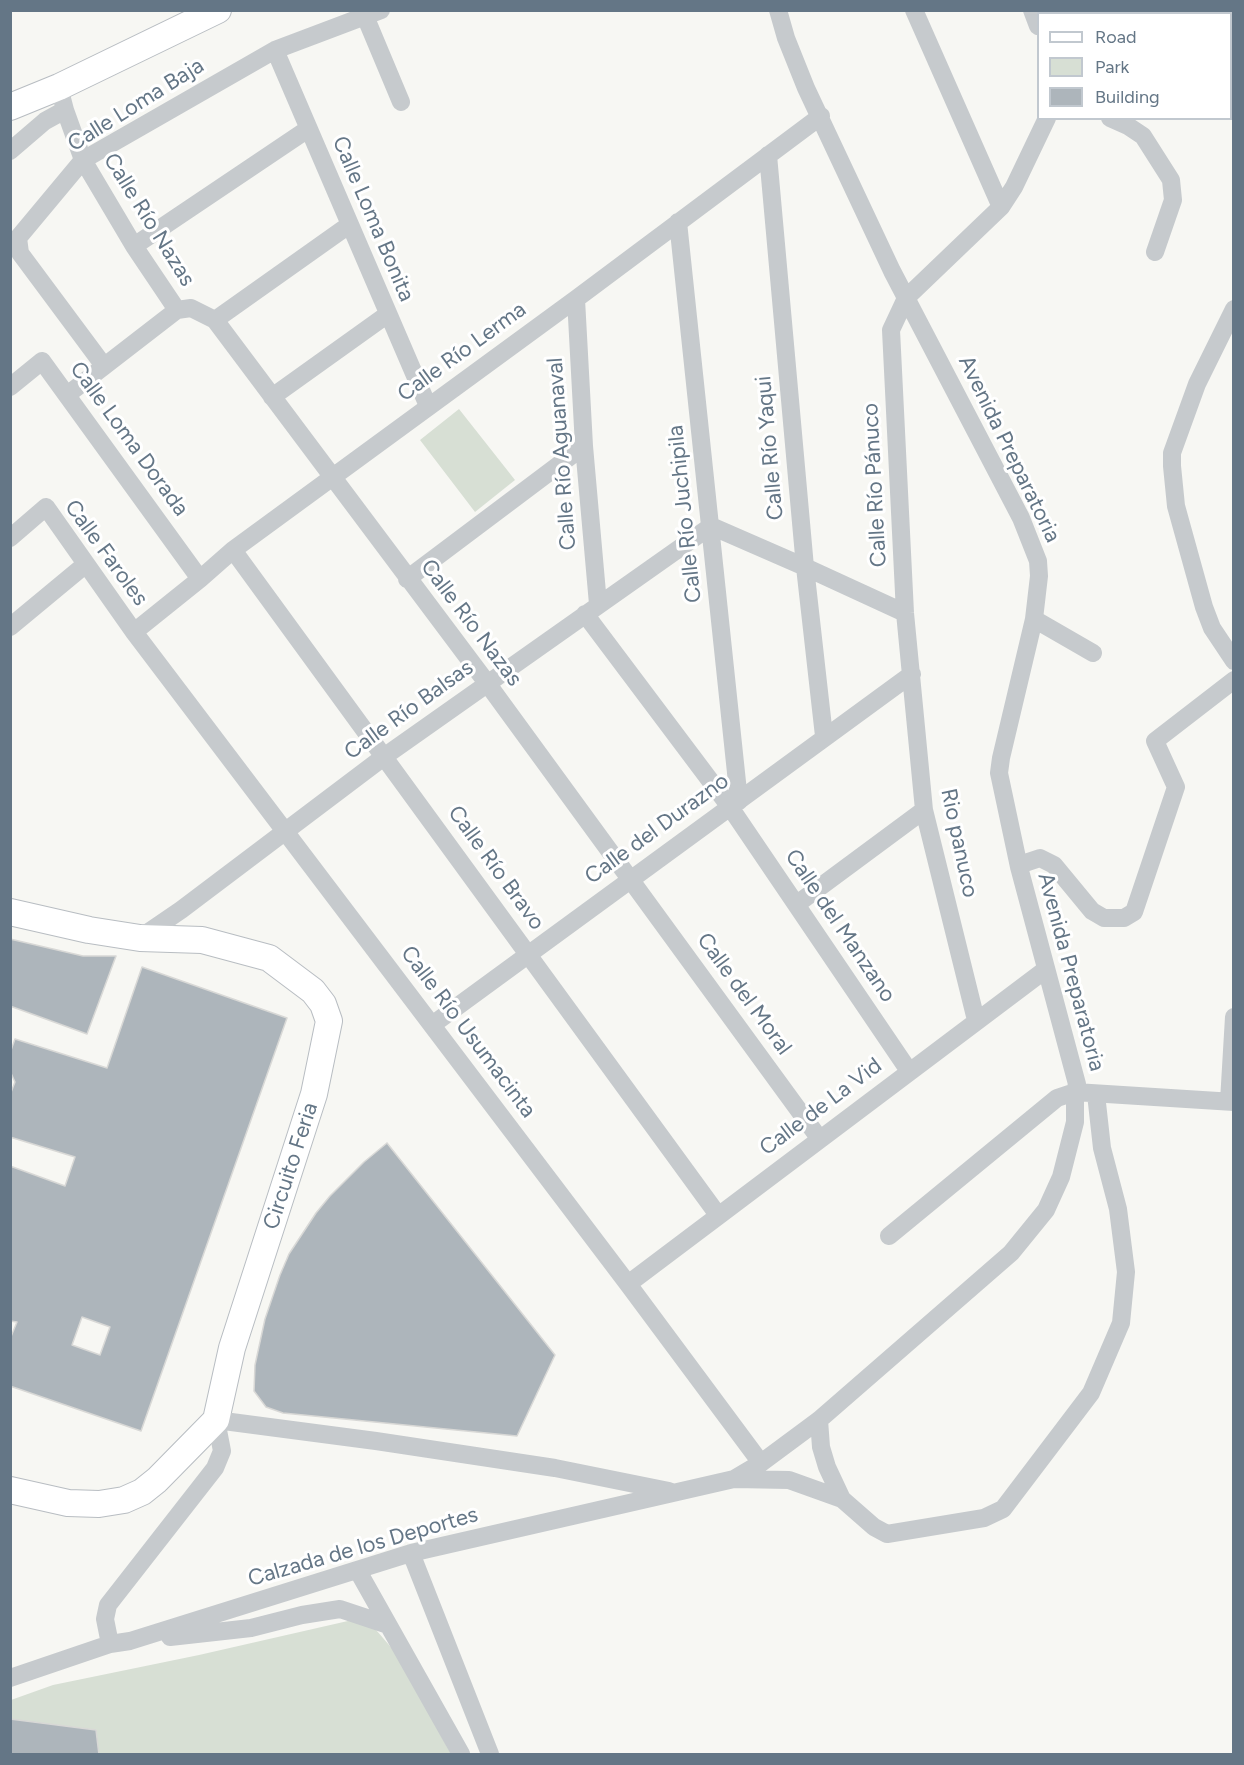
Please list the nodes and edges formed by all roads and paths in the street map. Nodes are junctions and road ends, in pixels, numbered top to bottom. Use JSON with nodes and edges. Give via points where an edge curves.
{"nodes":[{"id":1,"x":218,"y":10,"type":"edge"},
{"id":2,"x":778,"y":10,"type":"edge"},
{"id":3,"x":914,"y":10,"type":"edge"},
{"id":4,"x":373,"y":13,"type":"edge"},
{"id":5,"x":276,"y":50,"type":"junction"},
{"id":6,"x":62,"y":98,"type":"junction"},
{"id":7,"x":401,"y":102,"type":"dead end"},
{"id":8,"x":10,"y":107,"type":"edge"},
{"id":9,"x":820,"y":116,"type":"junction"},
{"id":10,"x":1046,"y":120,"type":"edge"},
{"id":11,"x":1114,"y":120,"type":"edge"},
{"id":12,"x":308,"y":129,"type":"junction"},
{"id":13,"x":10,"y":151,"type":"edge"},
{"id":14,"x":768,"y":155,"type":"junction"},
{"id":15,"x":83,"y":160,"type":"junction"},
{"id":16,"x":1000,"y":207,"type":"junction"},
{"id":17,"x":678,"y":222,"type":"junction"},
{"id":18,"x":349,"y":225,"type":"junction"},
{"id":19,"x":134,"y":246,"type":"junction"},
{"id":20,"x":1155,"y":252,"type":"dead end"},
{"id":21,"x":906,"y":298,"type":"junction"},
{"id":22,"x":576,"y":299,"type":"junction"},
{"id":23,"x":1233,"y":309,"type":"edge"},
{"id":24,"x":177,"y":310,"type":"junction"},
{"id":25,"x":388,"y":314,"type":"junction"},
{"id":26,"x":215,"y":320,"type":"junction"},
{"id":27,"x":104,"y":366,"type":"junction"},
{"id":28,"x":10,"y":387,"type":"edge"},
{"id":29,"x":67,"y":395,"type":"junction"},
{"id":30,"x":272,"y":397,"type":"junction"},
{"id":31,"x":428,"y":406,"type":"junction"},
{"id":32,"x":584,"y":446,"type":"junction"},
{"id":33,"x":333,"y":478,"type":"junction"},
{"id":34,"x":711,"y":526,"type":"junction"},
{"id":35,"x":10,"y":538,"type":"edge"},
{"id":36,"x":233,"y":550,"type":"junction"},
{"id":37,"x":86,"y":564,"type":"junction"},
{"id":38,"x":806,"y":567,"type":"junction"},
{"id":39,"x":200,"y":579,"type":"junction"},
{"id":40,"x":407,"y":579,"type":"junction"},
{"id":41,"x":592,"y":609,"type":"junction"},
{"id":42,"x":905,"y":613,"type":"junction"},
{"id":43,"x":1034,"y":619,"type":"junction"},
{"id":44,"x":10,"y":627,"type":"edge"},
{"id":45,"x":134,"y":632,"type":"junction"},
{"id":46,"x":1094,"y":653,"type":"dead end"},
{"id":47,"x":1233,"y":661,"type":"edge"},
{"id":48,"x":912,"y":674,"type":"junction"},
{"id":49,"x":1233,"y":680,"type":"edge"},
{"id":50,"x":487,"y":683,"type":"junction"},
{"id":51,"x":824,"y":736,"type":"junction"},
{"id":52,"x":385,"y":756,"type":"junction"},
{"id":53,"x":734,"y":804,"type":"junction"},
{"id":54,"x":924,"y":810,"type":"junction"},
{"id":55,"x":285,"y":831,"type":"junction"},
{"id":56,"x":1019,"y":867,"type":"junction"},
{"id":57,"x":629,"y":879,"type":"junction"},
{"id":58,"x":796,"y":904,"type":"junction"},
{"id":59,"x":10,"y":912,"type":"edge"},
{"id":60,"x":140,"y":938,"type":"junction"},
{"id":61,"x":529,"y":954,"type":"junction"},
{"id":62,"x":1045,"y":970,"type":"junction"},
{"id":63,"x":1233,"y":1017,"type":"edge"},
{"id":64,"x":976,"y":1020,"type":"junction"},
{"id":65,"x":432,"y":1025,"type":"junction"},
{"id":66,"x":909,"y":1071,"type":"junction"},
{"id":67,"x":1075,"y":1092,"type":"junction"},
{"id":68,"x":1096,"y":1094,"type":"junction"},
{"id":69,"x":1231,"y":1102,"type":"edge"},
{"id":70,"x":819,"y":1138,"type":"junction"},
{"id":71,"x":718,"y":1215,"type":"junction"},
{"id":72,"x":889,"y":1236,"type":"dead end"},
{"id":73,"x":628,"y":1284,"type":"junction"},
{"id":74,"x":216,"y":1420,"type":"junction"},
{"id":75,"x":819,"y":1420,"type":"junction"},
{"id":76,"x":761,"y":1463,"type":"junction"},
{"id":77,"x":734,"y":1479,"type":"junction"},
{"id":78,"x":10,"y":1490,"type":"edge"},
{"id":79,"x":676,"y":1492,"type":"junction"},
{"id":80,"x":842,"y":1499,"type":"junction"},
{"id":81,"x":411,"y":1553,"type":"junction"},
{"id":82,"x":358,"y":1571,"type":"junction"},
{"id":83,"x":388,"y":1625,"type":"junction"},
{"id":84,"x":130,"y":1641,"type":"junction"},
{"id":85,"x":110,"y":1644,"type":"junction"},
{"id":86,"x":10,"y":1678,"type":"edge"},
{"id":87,"x":461,"y":1755,"type":"edge"},
{"id":88,"x":490,"y":1755,"type":"edge"}],
"edges":[{"from":1,"to":6,"type":"street"},
{"from":2,"to":9,"type":"street","name":"Avenida Preparatoria"},
{"from":3,"to":16,"type":"street"},
{"from":4,"to":5,"type":"street","name":"Calle Loma Baja"},
{"from":4,"to":7,"type":"street"},
{"from":5,"to":12,"type":"street","name":"Calle Loma Bonita"},
{"from":5,"to":15,"type":"street","name":"Calle Loma Baja"},
{"from":6,"to":8,"type":"street"},
{"from":6,"to":13,"type":"street","via":[[45,121]]},
{"from":6,"to":15,"type":"street","name":"Calle Río Nazas"},
{"from":9,"to":14,"type":"street","name":"Calle Río Lerma"},
{"from":9,"to":21,"type":"street","name":"Avenida Preparatoria"},
{"from":10,"to":16,"type":"street","via":[[1014,187]]},
{"from":11,"to":20,"type":"street","via":[[1143,136],[1172,180],[1173,200]]},
{"from":12,"to":18,"type":"street","name":"Calle Loma Bonita"},
{"from":12,"to":19,"type":"street"},
{"from":14,"to":17,"type":"street","name":"Calle Río Lerma"},
{"from":14,"to":38,"type":"street","name":"Calle Río Yaqui"},
{"from":15,"to":19,"type":"street","name":"Calle Río Nazas"},
{"from":15,"to":27,"type":"street","name":"Calle Loma Baja","via":[[18,238],[20,253]]},
{"from":16,"to":21,"type":"street"},
{"from":17,"to":22,"type":"street","name":"Calle Río Lerma"},
{"from":17,"to":34,"type":"street","name":"Calle Río Juchipila"},
{"from":18,"to":25,"type":"street","name":"Calle Loma Bonita"},
{"from":18,"to":26,"type":"street"},
{"from":19,"to":24,"type":"street","name":"Calle Río Nazas"},
{"from":21,"to":42,"type":"street","name":"Calle Río Pánuco","via":[[891,330]]},
{"from":21,"to":43,"type":"street","name":"Avenida Preparatoria","via":[[1032,543],[1039,576]]},
{"from":22,"to":31,"type":"street","name":"Calle Río Lerma"},
{"from":22,"to":32,"type":"street","name":"Calle Río Aguanaval"},
{"from":23,"to":47,"type":"street","via":[[1197,384],[1172,453],[1172,466],[1176,506],[1204,606],[1212,628]]},
{"from":24,"to":26,"type":"street","via":[[191,308]]},
{"from":24,"to":27,"type":"street"},
{"from":25,"to":30,"type":"street"},
{"from":25,"to":31,"type":"street","name":"Calle Loma Bonita"},
{"from":26,"to":30,"type":"street","name":"Calle Río Nazas"},
{"from":27,"to":29,"type":"street"},
{"from":28,"to":29,"type":"street","name":"Calle Loma Dorada","via":[[42,361]]},
{"from":29,"to":39,"type":"street","name":"Calle Loma Dorada"},
{"from":30,"to":33,"type":"street","name":"Calle Río Nazas"},
{"from":31,"to":33,"type":"street","name":"Calle Río Lerma"},
{"from":32,"to":40,"type":"street"},
{"from":32,"to":41,"type":"street","name":"Calle Río Aguanaval"},
{"from":33,"to":36,"type":"street","name":"Calle Río Lerma"},
{"from":33,"to":40,"type":"street","name":"Calle Río Nazas"},
{"from":34,"to":38,"type":"street"},
{"from":34,"to":41,"type":"street","name":"Calle Río Balsas"},
{"from":34,"to":53,"type":"street","name":"Calle Río Juchipila"},
{"from":35,"to":37,"type":"street","name":"Calle Faroles","via":[[46,507]]},
{"from":36,"to":39,"type":"street","name":"Calle Río Lerma"},
{"from":36,"to":52,"type":"street","name":"Calle Río Bravo"},
{"from":37,"to":44,"type":"street"},
{"from":37,"to":45,"type":"street","name":"Calle Faroles"},
{"from":38,"to":42,"type":"street"},
{"from":38,"to":51,"type":"street","name":"Calle Río Yaqui"},
{"from":39,"to":45,"type":"street","name":"Calle Río Lerma"},
{"from":40,"to":50,"type":"street","name":"Calle Río Nazas"},
{"from":41,"to":50,"type":"street","name":"Calle Río Balsas"},
{"from":41,"to":53,"type":"street"},
{"from":42,"to":48,"type":"street","name":"Calle Río Pánuco"},
{"from":43,"to":46,"type":"street"},
{"from":43,"to":56,"type":"street","name":"Avenida Preparatoria","via":[[999,773]]},
{"from":45,"to":55,"type":"street","name":"Calle Río Usumacinta"},
{"from":48,"to":51,"type":"street","name":"Calle del Durazno"},
{"from":48,"to":54,"type":"street","name":"Rio panuco"},
{"from":49,"to":56,"type":"street","via":[[1155,741],[1176,787],[1134,912],[1124,918],[1104,918],[1092,911],[1054,865],[1040,858]]},
{"from":50,"to":52,"type":"street","name":"Calle Río Balsas"},
{"from":50,"to":57,"type":"street","name":"Calle Río Nazas"},
{"from":51,"to":53,"type":"street","name":"Calle del Durazno"},
{"from":52,"to":55,"type":"street","name":"Calle Río Balsas"},
{"from":52,"to":61,"type":"street","name":"Calle Río Bravo"},
{"from":53,"to":57,"type":"street","name":"Calle del Durazno"},
{"from":53,"to":58,"type":"street","name":"Calle del Manzano"},
{"from":54,"to":58,"type":"street"},
{"from":54,"to":64,"type":"street","name":"Rio panuco"},
{"from":55,"to":60,"type":"street","name":"Calle Río Balsas"},
{"from":55,"to":65,"type":"street","name":"Calle Río Usumacinta"},
{"from":56,"to":62,"type":"street","name":"Avenida Preparatoria"},
{"from":57,"to":61,"type":"street","name":"Calle del Durazno"},
{"from":57,"to":70,"type":"street","name":"Calle del Moral"},
{"from":58,"to":66,"type":"street","name":"Calle del Manzano"},
{"from":59,"to":60,"type":"street","name":"Circuito Feria"},
{"from":60,"to":74,"type":"street","name":"Circuito Feria","via":[[202,940],[269,958],[313,991],[329,1022],[314,1094],[232,1348]]},
{"from":61,"to":65,"type":"street","name":"Calle del Durazno"},
{"from":61,"to":71,"type":"street","name":"Calle Río Bravo"},
{"from":62,"to":64,"type":"street","name":"Calle de La Vid"},
{"from":62,"to":67,"type":"street","name":"Avenida Preparatoria","via":[[1077,1083]]},
{"from":63,"to":69,"type":"street"},
{"from":64,"to":66,"type":"street","name":"Calle de La Vid"},
{"from":65,"to":73,"type":"street","name":"Calle Río Usumacinta"},
{"from":66,"to":70,"type":"street","name":"Calle de La Vid"},
{"from":67,"to":68,"type":"street"},
{"from":67,"to":72,"type":"street","via":[[1058,1098]]},
{"from":67,"to":75,"type":"street","name":"Avenida Preparatoria","via":[[1075,1122],[1061,1177],[1047,1210],[1011,1253]]},
{"from":68,"to":69,"type":"street"},
{"from":68,"to":80,"type":"street","name":"Avenida Preparatoria","via":[[1102,1148],[1118,1209],[1126,1272],[1121,1323],[1091,1393],[1003,1509],[984,1518],[887,1534]]},
{"from":70,"to":71,"type":"street","name":"Calle de La Vid"},
{"from":71,"to":73,"type":"street","name":"Calle de La Vid"},
{"from":73,"to":76,"type":"street","name":"Calle Río Usumacinta"},
{"from":74,"to":78,"type":"street","via":[[157,1480],[124,1500],[68,1503]]},
{"from":74,"to":79,"type":"street","via":[[555,1468]]},
{"from":74,"to":85,"type":"street","via":[[222,1451],[215,1468],[108,1605],[105,1619]]},
{"from":75,"to":76,"type":"street","name":"Avenida Preparatoria"},
{"from":75,"to":80,"type":"street","via":[[821,1447]]},
{"from":76,"to":77,"type":"street","name":"Avenida Preparatoria"},
{"from":77,"to":79,"type":"street","name":"Calzada de los Deportes"},
{"from":77,"to":80,"type":"street","name":"Avenida Preparatoria","via":[[789,1480]]},
{"from":79,"to":81,"type":"street","name":"Calzada de los Deportes"},
{"from":81,"to":82,"type":"street","name":"Calzada de los Deportes"},
{"from":81,"to":88,"type":"street"},
{"from":82,"to":83,"type":"street"},
{"from":82,"to":84,"type":"street","name":"Calzada de los Deportes"},
{"from":83,"to":84,"type":"street","via":[[340,1609],[251,1628]]},
{"from":83,"to":87,"type":"street"},
{"from":84,"to":85,"type":"street","name":"Calzada de los Deportes"},
{"from":85,"to":86,"type":"street","name":"Calzada de los Deportes"}]}
